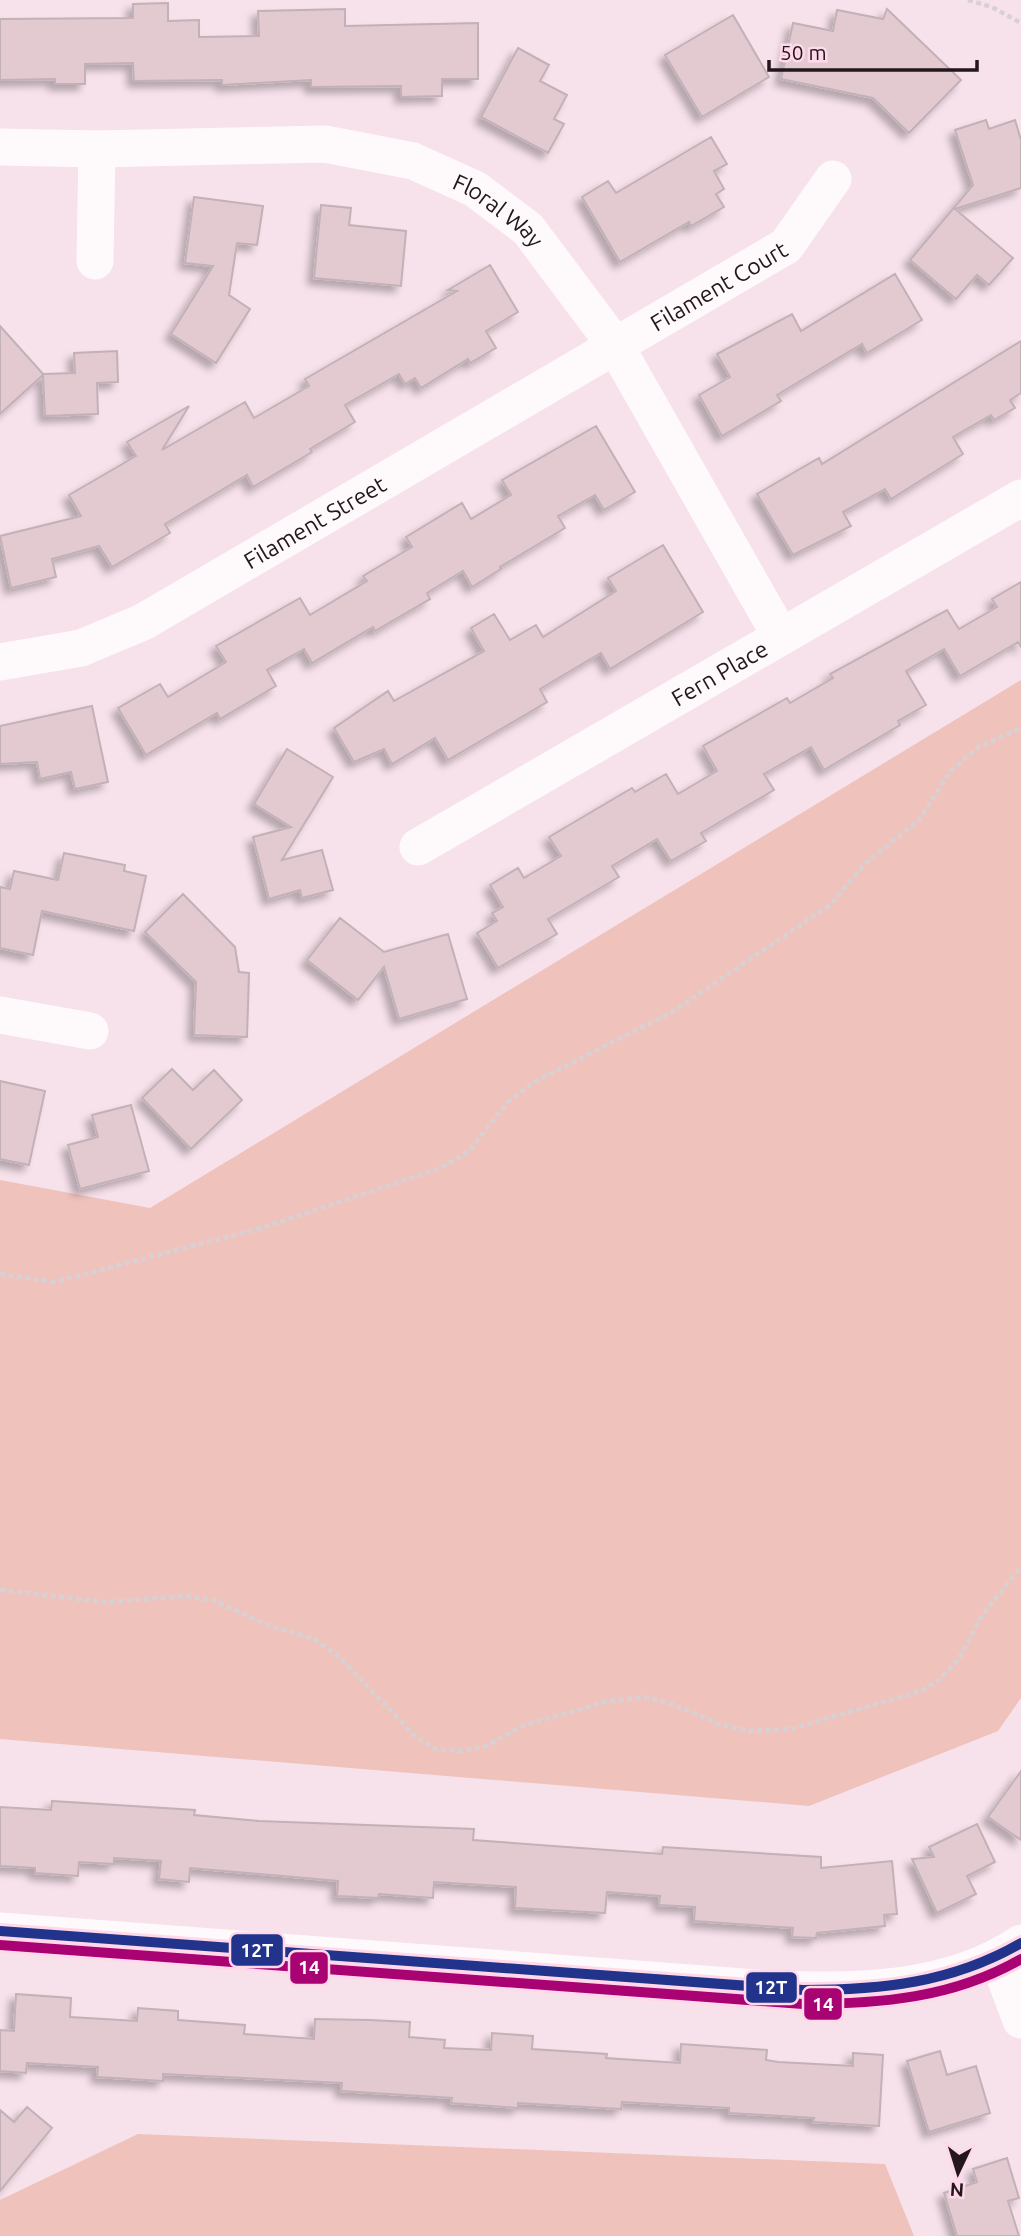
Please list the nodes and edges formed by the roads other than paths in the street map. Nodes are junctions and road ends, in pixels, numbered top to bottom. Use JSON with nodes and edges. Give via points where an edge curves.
{"nodes":[{"id":1,"x":0,"y":147,"type":"edge"},
{"id":2,"x":97,"y":149,"type":"junction"},
{"id":3,"x":832,"y":179,"type":"dead end"},
{"id":4,"x":95,"y":261,"type":"dead end"},
{"id":5,"x":615,"y":345,"type":"junction"},
{"id":6,"x":1021,"y":499,"type":"edge"},
{"id":7,"x":781,"y":638,"type":"junction"},
{"id":8,"x":0,"y":662,"type":"edge"},
{"id":9,"x":418,"y":847,"type":"dead end"},
{"id":10,"x":0,"y":1015,"type":"edge"},
{"id":11,"x":90,"y":1031,"type":"dead end"},
{"id":12,"x":0,"y":1931,"type":"edge"},
{"id":13,"x":1010,"y":1951,"type":"edge"},
{"id":14,"x":1021,"y":2020,"type":"edge"}],
"edges":[{"from":1,"to":2,"type":"street","name":"Floral Way"},
{"from":2,"to":4,"type":"street"},
{"from":2,"to":5,"type":"street","name":"Floral Way","via":[[325,144],[413,161],[475,190],[528,229]]},
{"from":3,"to":5,"type":"street","name":"Filament Court","via":[[786,246]]},
{"from":5,"to":7,"type":"street","name":"Floral Way"},
{"from":5,"to":8,"type":"street","name":"Filament Street","via":[[143,622],[81,648]]},
{"from":6,"to":7,"type":"street","name":"Fern Place"},
{"from":7,"to":9,"type":"street","name":"Fern Place"},
{"from":10,"to":11,"type":"street"},
{"from":12,"to":13,"type":"street","via":[[835,1991],[925,1982]]},
{"from":13,"to":14,"type":"street"}]}
